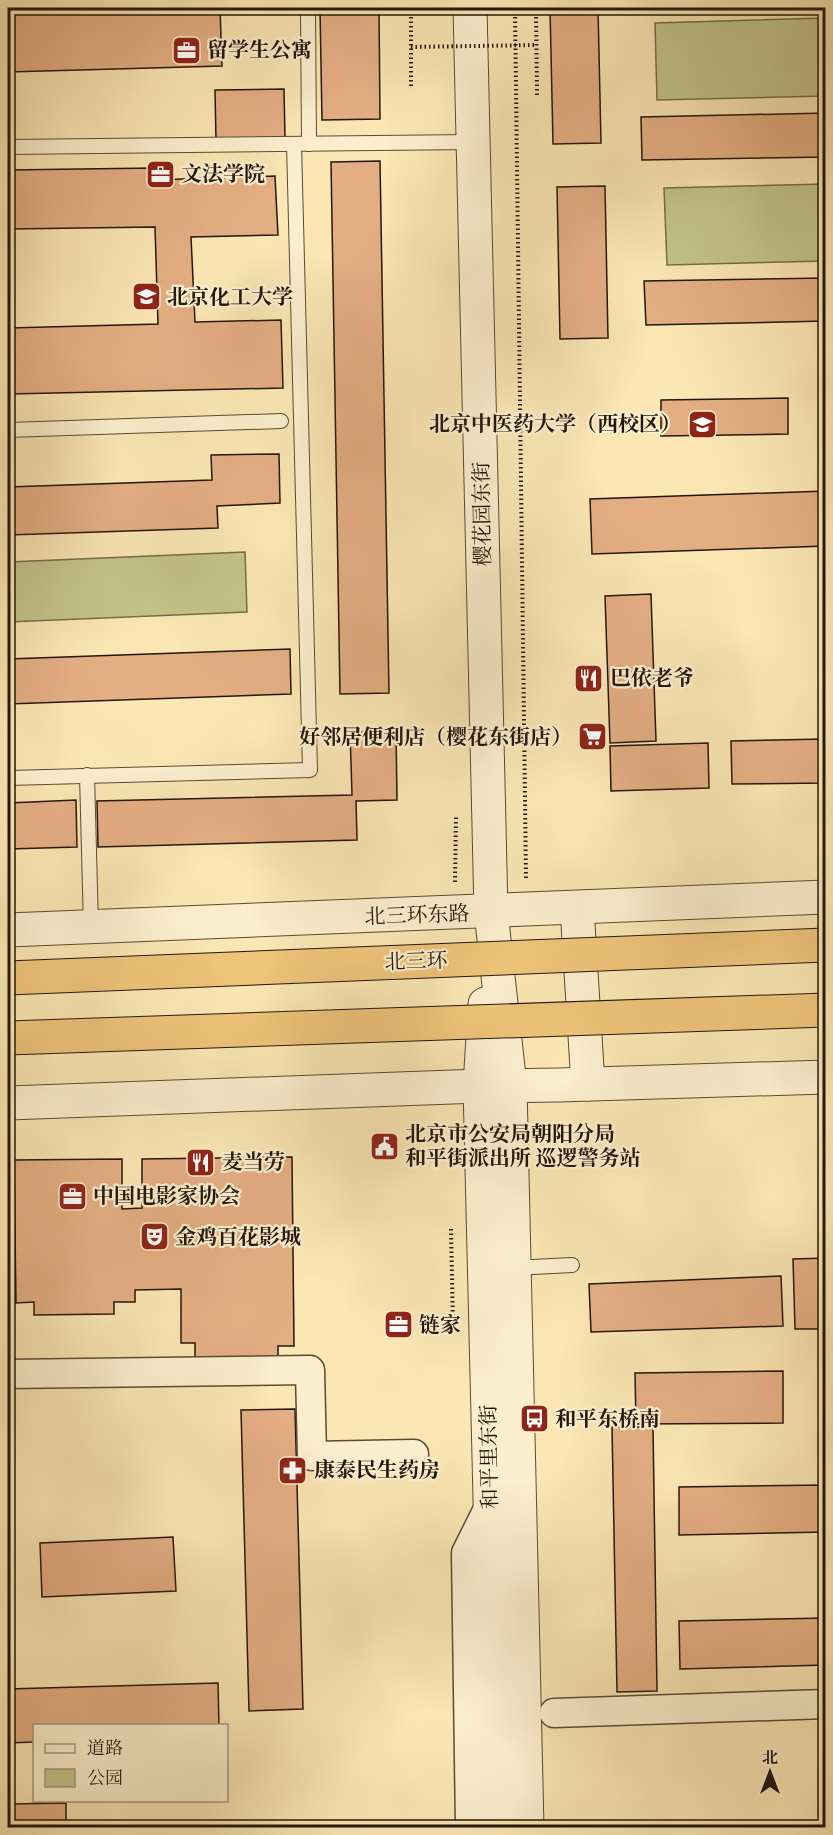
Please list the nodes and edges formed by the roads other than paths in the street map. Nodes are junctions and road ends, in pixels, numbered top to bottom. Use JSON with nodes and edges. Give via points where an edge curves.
{"nodes":[{"id":1,"x":308,"y":8,"type":"edge"},
{"id":2,"x":470,"y":8,"type":"edge"},
{"id":3,"x":473,"y":142,"type":"junction"},
{"id":4,"x":294,"y":144,"type":"junction"},
{"id":5,"x":309,"y":144,"type":"junction"},
{"id":6,"x":8,"y":147,"type":"edge"},
{"id":7,"x":281,"y":421,"type":"dead end"},
{"id":8,"x":8,"y":430,"type":"edge"},
{"id":9,"x":87,"y":775,"type":"junction"},
{"id":10,"x":8,"y":778,"type":"edge"},
{"id":11,"x":825,"y":897,"type":"edge"},
{"id":12,"x":577,"y":908,"type":"junction"},
{"id":13,"x":491,"y":912,"type":"junction"},
{"id":14,"x":91,"y":927,"type":"junction"},
{"id":15,"x":8,"y":930,"type":"edge"},
{"id":16,"x":825,"y":945,"type":"edge"},
{"id":17,"x":8,"y":978,"type":"edge"},
{"id":18,"x":825,"y":1010,"type":"edge"},
{"id":19,"x":8,"y":1038,"type":"edge"},
{"id":20,"x":825,"y":1077,"type":"edge"},
{"id":21,"x":588,"y":1084,"type":"junction"},
{"id":22,"x":495,"y":1086,"type":"junction"},
{"id":23,"x":8,"y":1103,"type":"edge"},
{"id":24,"x":572,"y":1265,"type":"dead end"},
{"id":25,"x":499,"y":1268,"type":"junction"},
{"id":26,"x":8,"y":1374,"type":"edge"},
{"id":27,"x":414,"y":1455,"type":"dead end"},
{"id":28,"x":490,"y":1505,"type":"junction"},
{"id":29,"x":825,"y":1704,"type":"edge"},
{"id":30,"x":554,"y":1713,"type":"dead end"},
{"id":31,"x":470,"y":1827,"type":"edge"},
{"id":32,"x":498,"y":1827,"type":"edge"},
{"id":33,"x":526,"y":1827,"type":"edge"}],
"edges":[{"from":1,"to":5,"type":"lane"},
{"from":2,"to":3,"type":"street","name":"樱花园东街"},
{"from":3,"to":5,"type":"lane"},
{"from":3,"to":13,"type":"street","name":"樱花园东街"},
{"from":4,"to":5,"type":"lane"},
{"from":4,"to":6,"type":"lane"},
{"from":4,"to":9,"type":"lane","via":[[310,770]]},
{"from":7,"to":8,"type":"lane"},
{"from":9,"to":10,"type":"lane"},
{"from":9,"to":14,"type":"lane"},
{"from":11,"to":12,"type":"street","name":"北三环东路"},
{"from":12,"to":13,"type":"street","name":"北三环东路"},
{"from":12,"to":21,"type":"street"},
{"from":13,"to":14,"type":"street","name":"北三环东路"},
{"from":13,"to":22,"type":"street","name":"樱花园东街"},
{"from":14,"to":15,"type":"street","name":"北三环东路"},
{"from":16,"to":17,"type":"highway","name":"北三环","bridge":true},
{"from":18,"to":19,"type":"highway","bridge":true},
{"from":20,"to":21,"type":"street"},
{"from":21,"to":22,"type":"street"},
{"from":22,"to":23,"type":"street"},
{"from":22,"to":25,"type":"street","name":"和平里东街"},
{"from":24,"to":25,"type":"lane"},
{"from":25,"to":28,"type":"street","name":"和平里东街"},
{"from":25,"to":33,"type":"street","name":"和平里东街"},
{"from":26,"to":27,"type":"street","via":[[310,1370],[312,1456]]},
{"from":28,"to":31,"type":"street","via":[[466,1553]]},
{"from":28,"to":32,"type":"street","name":"和平里东街"},
{"from":29,"to":30,"type":"street"}]}
